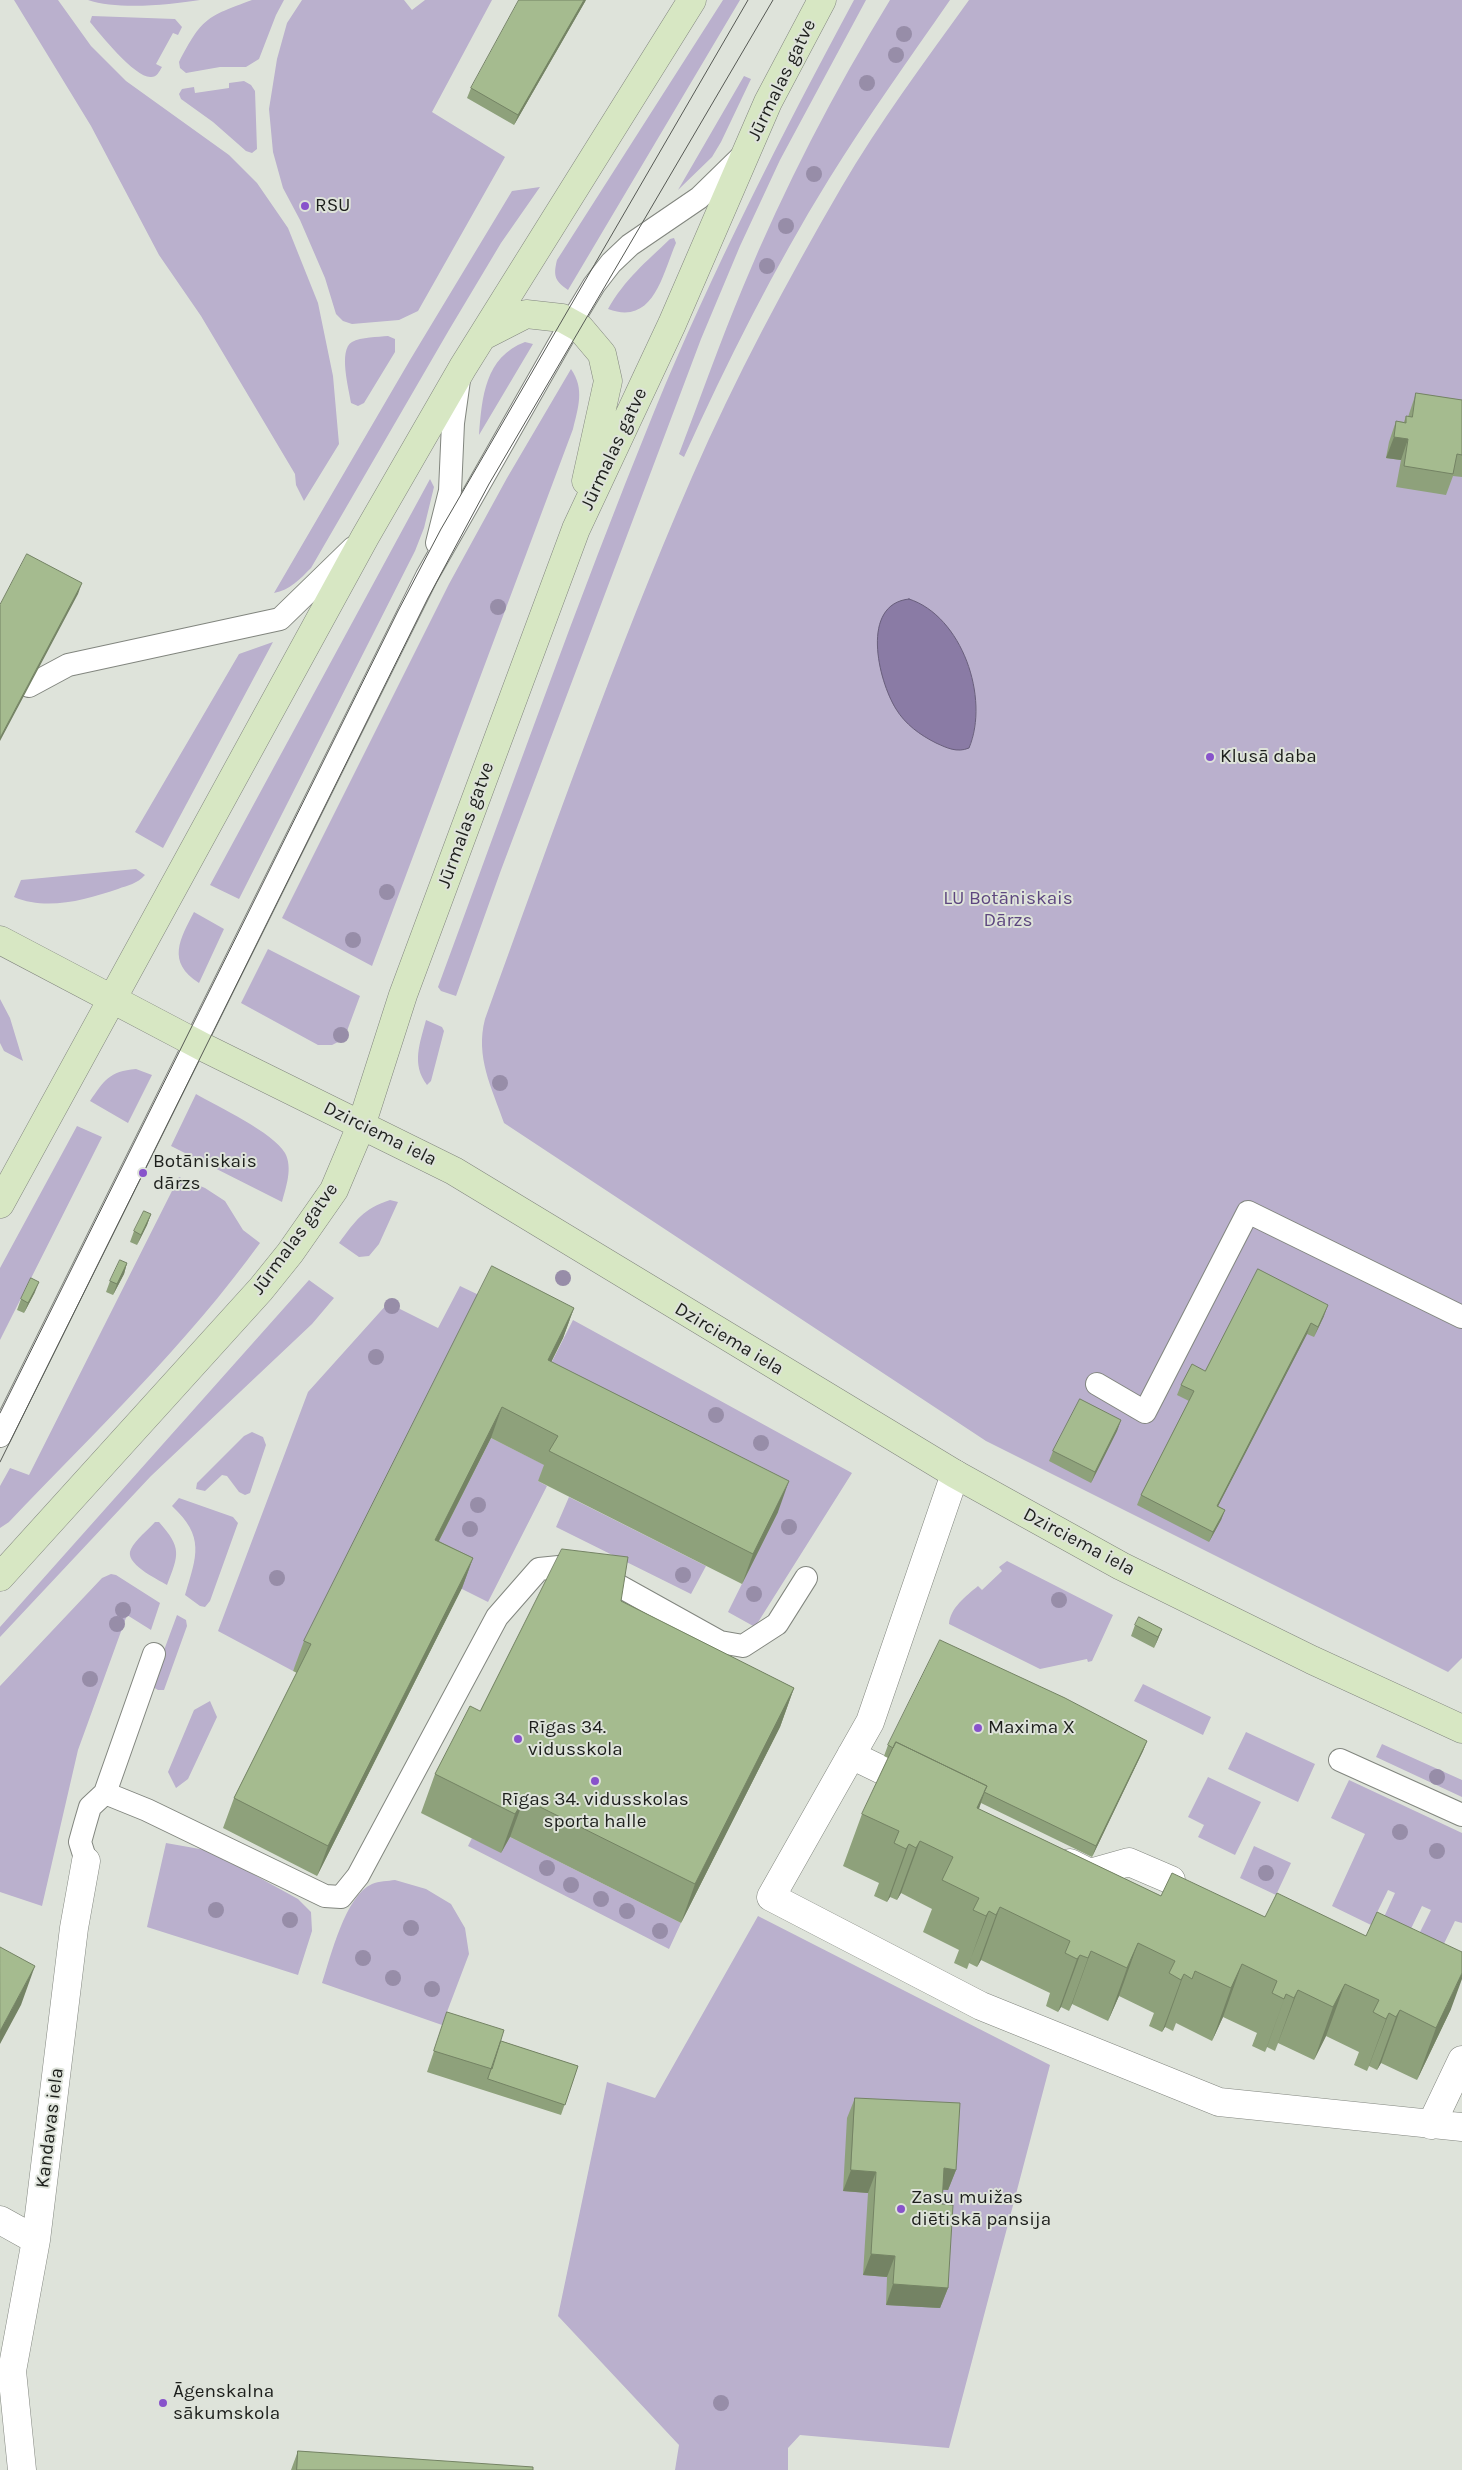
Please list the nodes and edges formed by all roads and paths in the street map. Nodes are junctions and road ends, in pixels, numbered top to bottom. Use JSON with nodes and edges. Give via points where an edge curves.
{"nodes":[{"id":1,"x":692,"y":0,"type":"edge"},
{"id":2,"x":822,"y":0,"type":"edge"},
{"id":3,"x":749,"y":149,"type":"junction"},
{"id":4,"x":572,"y":323,"type":"junction"},
{"id":5,"x":482,"y":336,"type":"junction"},
{"id":6,"x":463,"y":367,"type":"junction"},
{"id":7,"x":576,"y":529,"type":"junction"},
{"id":8,"x":365,"y":537,"type":"junction"},
{"id":9,"x":427,"y":576,"type":"junction"},
{"id":10,"x":29,"y":686,"type":"edge"},
{"id":11,"x":0,"y":940,"type":"edge"},
{"id":12,"x":112,"y":999,"type":"junction"},
{"id":13,"x":196,"y":1043,"type":"junction"},
{"id":14,"x":361,"y":1126,"type":"junction"},
{"id":15,"x":0,"y":1204,"type":"edge"},
{"id":16,"x":1462,"y":1317,"type":"edge"},
{"id":17,"x":1097,"y":1384,"type":"dead end"},
{"id":18,"x":0,"y":1436,"type":"edge"},
{"id":19,"x":955,"y":1474,"type":"junction"},
{"id":20,"x":2,"y":1573,"type":"edge"},
{"id":21,"x":806,"y":1578,"type":"dead end"},
{"id":22,"x":154,"y":1654,"type":"dead end"},
{"id":23,"x":1462,"y":1729,"type":"edge"},
{"id":24,"x":851,"y":1755,"type":"junction"},
{"id":25,"x":1340,"y":1760,"type":"dead end"},
{"id":26,"x":105,"y":1793,"type":"junction"},
{"id":27,"x":940,"y":1798,"type":"edge"},
{"id":28,"x":1462,"y":1815,"type":"edge"},
{"id":29,"x":1045,"y":1851,"type":"edge"},
{"id":30,"x":86,"y":1861,"type":"joint"},
{"id":31,"x":1171,"y":1880,"type":"edge"},
{"id":32,"x":1462,"y":2060,"type":"edge"},
{"id":33,"x":1431,"y":2125,"type":"junction"},
{"id":34,"x":1462,"y":2127,"type":"edge"},
{"id":35,"x":0,"y":2220,"type":"edge"},
{"id":36,"x":36,"y":2240,"type":"junction"},
{"id":37,"x":6,"y":2379,"type":"edge"},
{"id":38,"x":22,"y":2470,"type":"edge"}],
"edges":[{"from":1,"to":5,"type":"main road"},
{"from":2,"to":3,"type":"main road","name":"Jūrmalas gatve","via":[[768,102]]},
{"from":3,"to":4,"type":"lane","via":[[699,198],[630,245],[611,263]]},
{"from":3,"to":7,"type":"main road","name":"Jūrmalas gatve"},
{"from":4,"to":5,"type":"main road","via":[[562,318],[526,314]]},
{"from":4,"to":7,"type":"main road","via":[[602,354],[608,381]]},
{"from":4,"to":9,"type":"lane"},
{"from":5,"to":6,"type":"main road"},
{"from":6,"to":8,"type":"main road"},
{"from":6,"to":9,"type":"lane","via":[[452,423],[450,490]]},
{"from":7,"to":14,"type":"main road","name":"Jūrmalas gatve","via":[[403,995]]},
{"from":8,"to":10,"type":"lane","via":[[280,619],[68,665]]},
{"from":8,"to":12,"type":"main road"},
{"from":9,"to":13,"type":"lane"},
{"from":11,"to":12,"type":"main road","name":"Dzirciema iela"},
{"from":12,"to":13,"type":"main road","name":"Dzirciema iela"},
{"from":12,"to":15,"type":"main road"},
{"from":13,"to":14,"type":"main road","name":"Dzirciema iela"},
{"from":13,"to":18,"type":"lane"},
{"from":14,"to":19,"type":"main road","name":"Dzirciema iela","via":[[454,1171]]},
{"from":14,"to":20,"type":"main road","name":"Jūrmalas gatve","via":[[334,1190],[261,1289]]},
{"from":16,"to":17,"type":"lane","via":[[1248,1212],[1146,1412]]},
{"from":19,"to":23,"type":"main road","name":"Dzirciema iela","via":[[1121,1566]]},
{"from":19,"to":24,"type":"street","via":[[870,1722]]},
{"from":21,"to":26,"type":"lane","via":[[777,1624],[743,1646],[720,1642],[605,1578],[569,1566],[539,1569],[496,1617],[358,1876],[341,1897],[325,1896]]},
{"from":22,"to":26,"type":"lane"},
{"from":24,"to":27,"type":"street"},
{"from":24,"to":33,"type":"street","via":[[770,1897],[980,2006],[1219,2102]]},
{"from":25,"to":28,"type":"lane"},
{"from":26,"to":30,"type":"lane","name":"Kandavas iela","via":[[90,1807],[85,1824],[80,1842]]},
{"from":29,"to":31,"type":"street","via":[[1090,1873],[1129,1862]]},
{"from":30,"to":36,"type":"street","name":"Kandavas iela","via":[[74,1928]]},
{"from":32,"to":33,"type":"street"},
{"from":33,"to":34,"type":"street"},
{"from":35,"to":36,"type":"street"},
{"from":36,"to":37,"type":"street","name":"Kandavas iela"},
{"from":37,"to":38,"type":"street","name":"Kandavas iela"}]}
